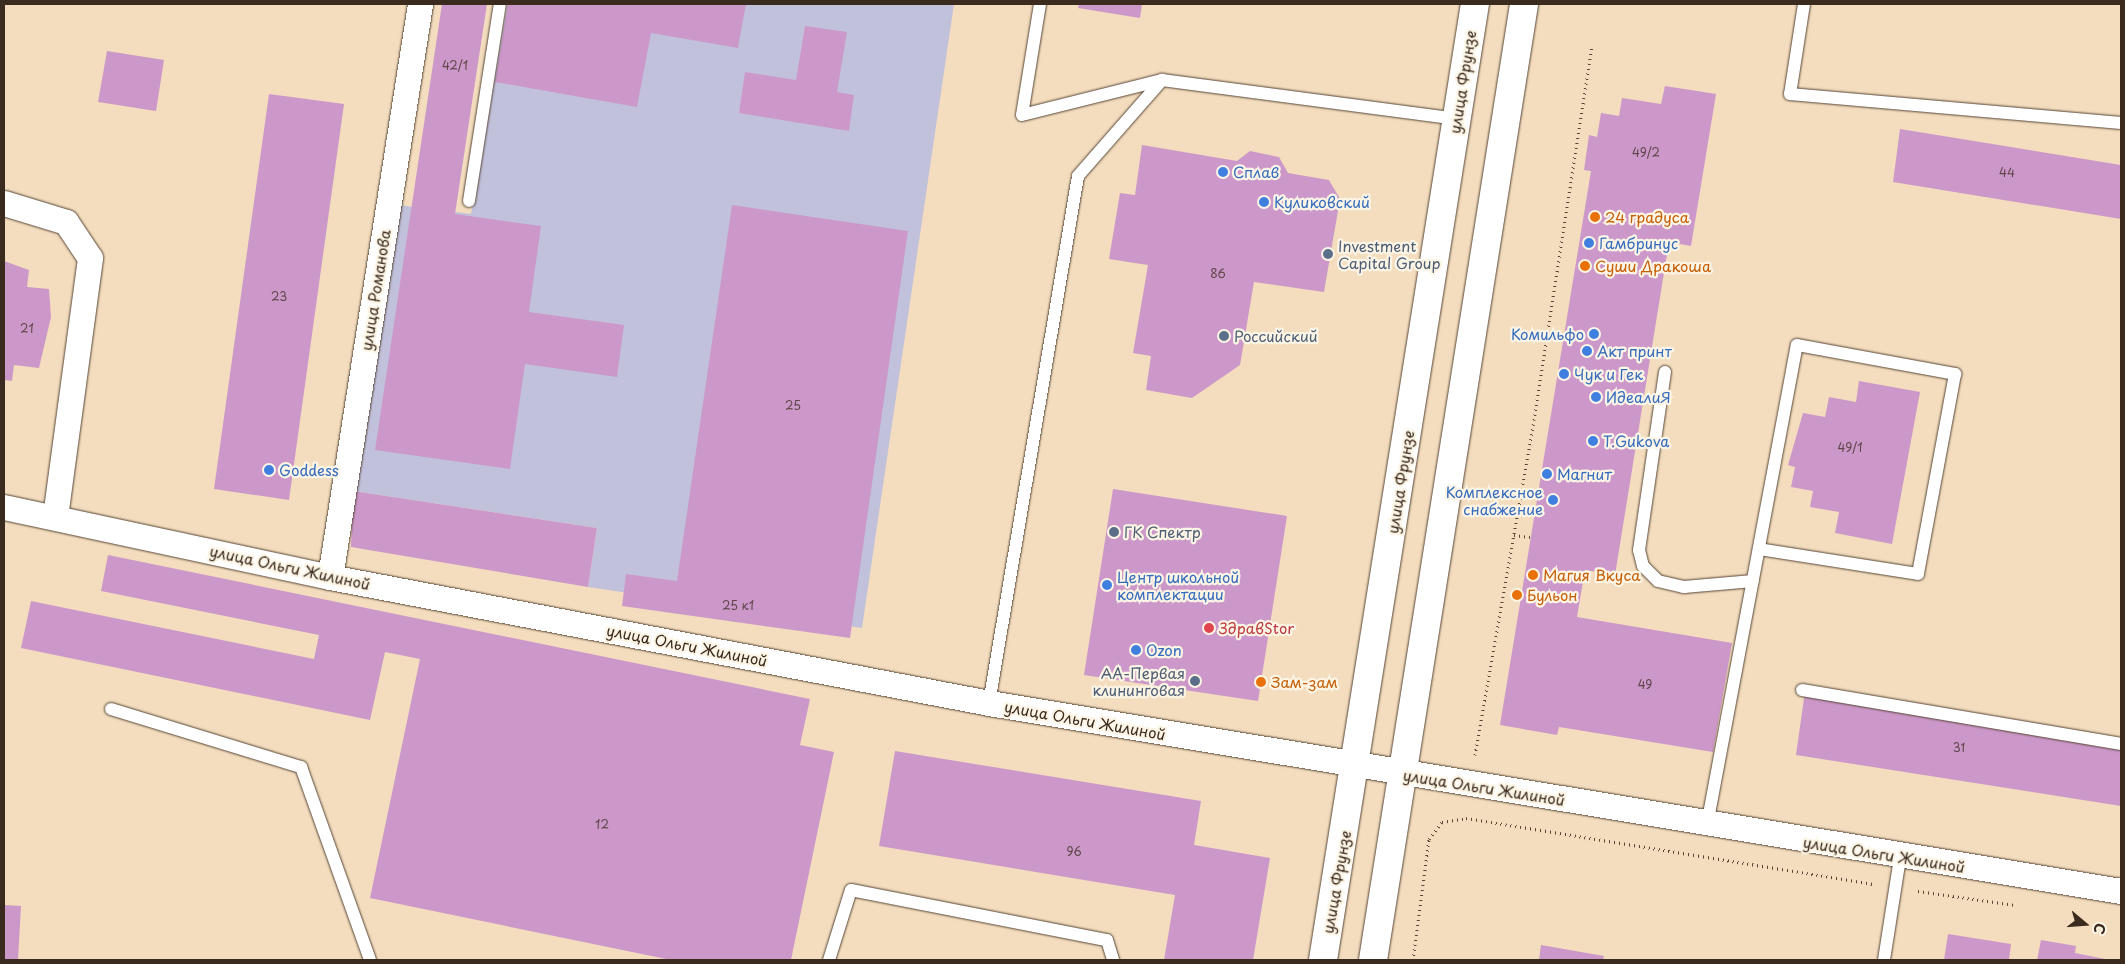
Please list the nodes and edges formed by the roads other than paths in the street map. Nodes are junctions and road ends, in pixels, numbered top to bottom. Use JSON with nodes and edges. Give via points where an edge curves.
{"nodes":[{"id":1,"x":420,"y":4,"type":"edge"},
{"id":2,"x":500,"y":4,"type":"edge"},
{"id":3,"x":1040,"y":4,"type":"edge"},
{"id":4,"x":1474,"y":4,"type":"edge"},
{"id":5,"x":1524,"y":4,"type":"edge"},
{"id":6,"x":1804,"y":4,"type":"edge"},
{"id":7,"x":1162,"y":80,"type":"junction"},
{"id":8,"x":1457,"y":118,"type":"junction"},
{"id":9,"x":2121,"y":123,"type":"edge"},
{"id":10,"x":469,"y":201,"type":"dead end"},
{"id":11,"x":4,"y":203,"type":"edge"},
{"id":12,"x":1665,"y":372,"type":"dead end"},
{"id":13,"x":4,"y":507,"type":"edge"},
{"id":14,"x":55,"y":516,"type":"junction"},
{"id":15,"x":1759,"y":549,"type":"junction"},
{"id":16,"x":330,"y":577,"type":"junction"},
{"id":17,"x":1753,"y":581,"type":"junction"},
{"id":18,"x":1802,"y":690,"type":"dead end"},
{"id":19,"x":989,"y":703,"type":"junction"},
{"id":20,"x":111,"y":709,"type":"dead end"},
{"id":21,"x":2121,"y":744,"type":"edge"},
{"id":22,"x":1355,"y":767,"type":"junction"},
{"id":23,"x":1404,"y":775,"type":"junction"},
{"id":24,"x":1707,"y":825,"type":"junction"},
{"id":25,"x":1900,"y":858,"type":"junction"},
{"id":26,"x":2121,"y":891,"type":"edge"},
{"id":27,"x":369,"y":960,"type":"edge"},
{"id":28,"x":829,"y":960,"type":"edge"},
{"id":29,"x":1113,"y":960,"type":"edge"},
{"id":30,"x":1323,"y":960,"type":"edge"},
{"id":31,"x":1373,"y":960,"type":"edge"},
{"id":32,"x":1884,"y":960,"type":"edge"}],
"edges":[{"from":1,"to":16,"type":"street","name":"улица Романова"},
{"from":2,"to":10,"type":"lane"},
{"from":3,"to":7,"type":"lane","via":[[1022,115]]},
{"from":4,"to":8,"type":"main road","name":"улица Фрунзе"},
{"from":5,"to":23,"type":"main road"},
{"from":6,"to":9,"type":"lane","via":[[1790,94]]},
{"from":7,"to":8,"type":"lane"},
{"from":7,"to":19,"type":"lane","via":[[1078,176]]},
{"from":8,"to":22,"type":"main road","name":"улица Фрунзе"},
{"from":11,"to":14,"type":"street","via":[[66,222],[90,258]]},
{"from":12,"to":17,"type":"lane","via":[[1639,550],[1643,566],[1658,581],[1684,586]]},
{"from":13,"to":14,"type":"street","name":"улица Ольги Жилиной"},
{"from":14,"to":16,"type":"street","name":"улица Ольги Жилиной"},
{"from":15,"to":15,"type":"lane","via":[[1797,345],[1955,374],[1918,574]]},
{"from":15,"to":17,"type":"lane"},
{"from":16,"to":19,"type":"street","name":"улица Ольги Жилиной"},
{"from":17,"to":24,"type":"lane"},
{"from":18,"to":21,"type":"lane"},
{"from":19,"to":22,"type":"street","name":"улица Ольги Жилиной"},
{"from":20,"to":27,"type":"lane","via":[[301,768]]},
{"from":22,"to":23,"type":"street","name":"улица Ольги Жилиной"},
{"from":22,"to":30,"type":"main road","name":"улица Фрунзе"},
{"from":23,"to":24,"type":"street","name":"улица Ольги Жилиной","via":[[1470,782]]},
{"from":23,"to":31,"type":"main road"},
{"from":24,"to":25,"type":"street","name":"улица Ольги Жилиной"},
{"from":25,"to":26,"type":"street","name":"улица Ольги Жилиной"},
{"from":25,"to":32,"type":"lane"},
{"from":28,"to":29,"type":"lane","via":[[851,890],[1107,940]]}]}
